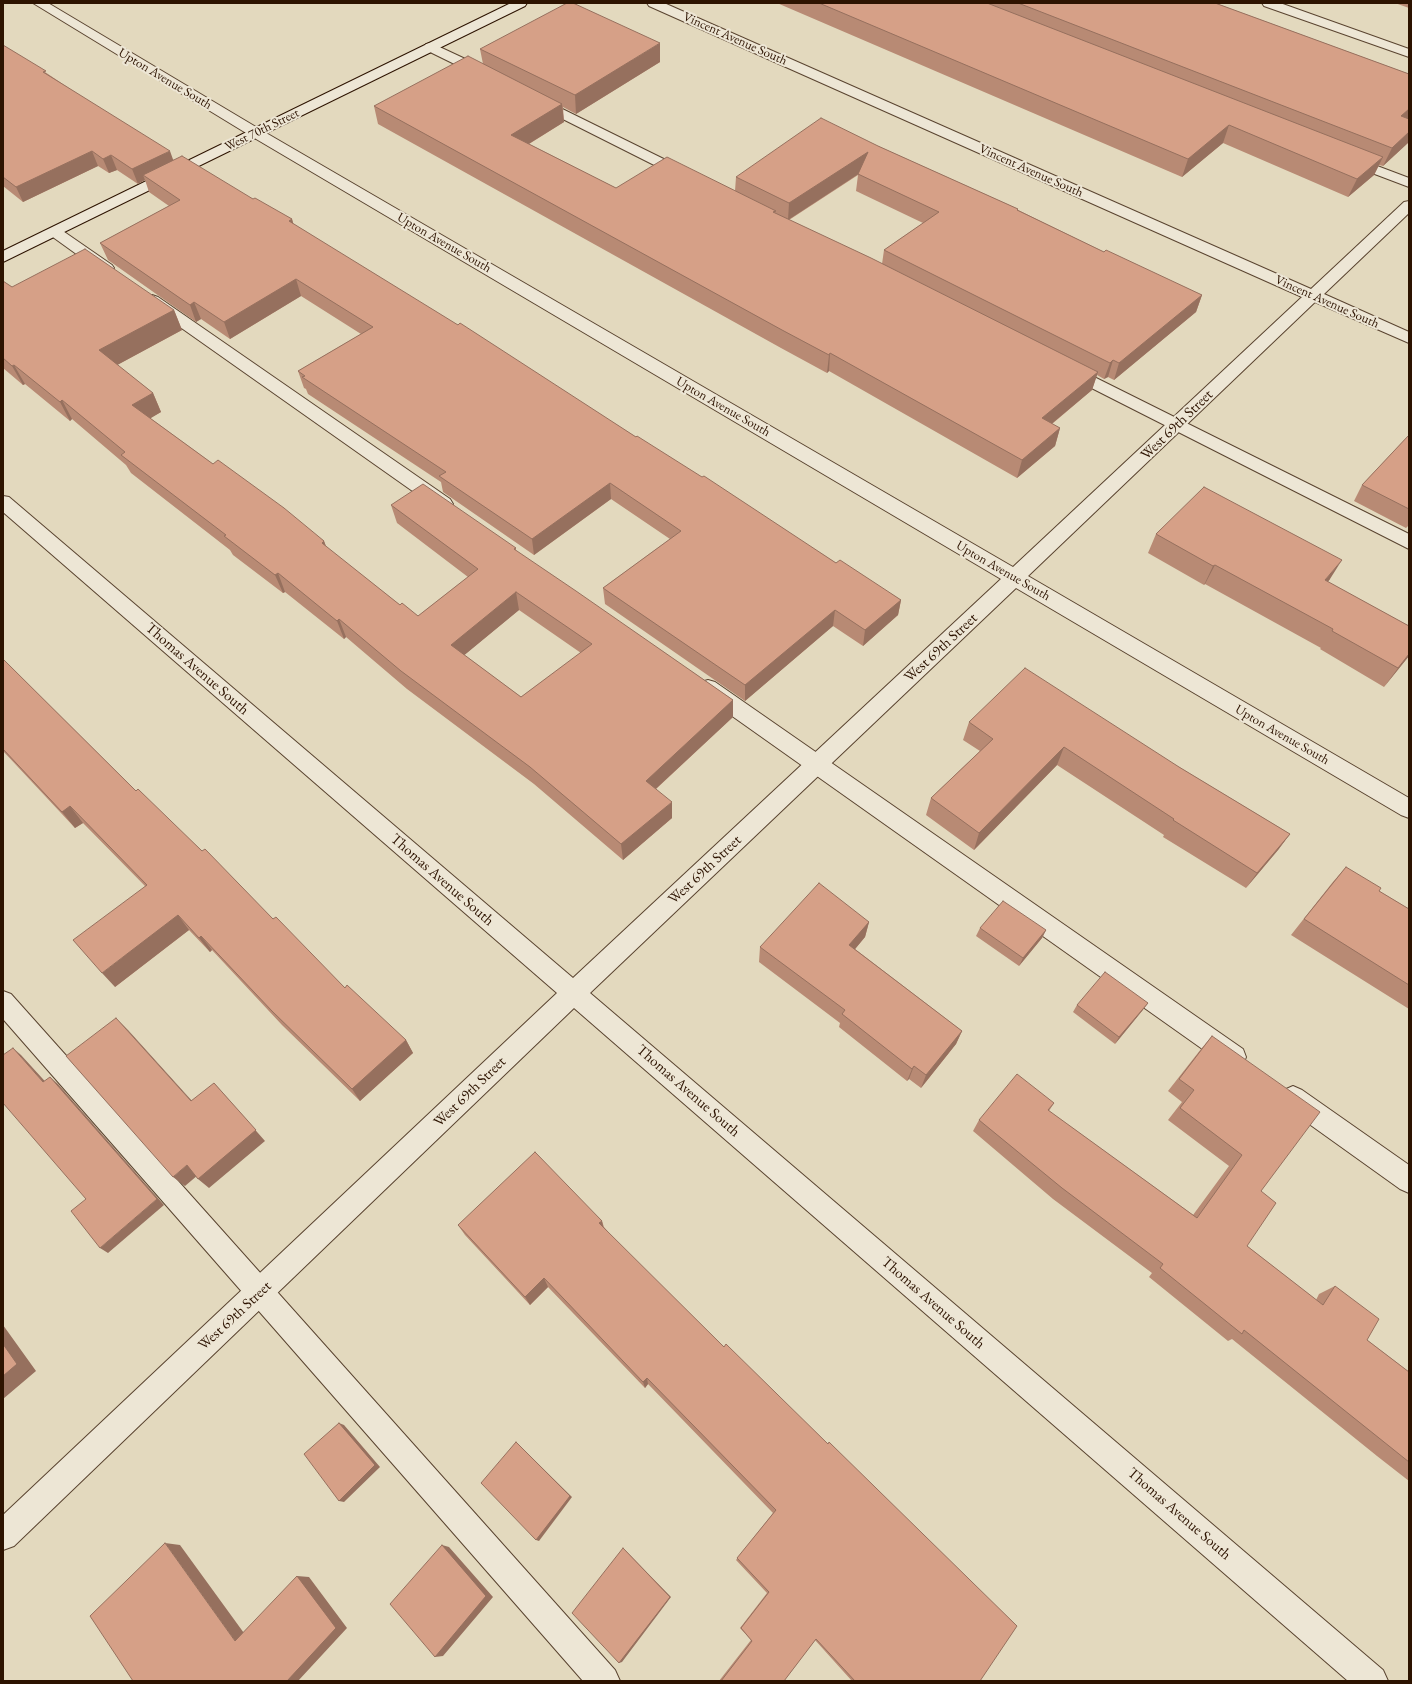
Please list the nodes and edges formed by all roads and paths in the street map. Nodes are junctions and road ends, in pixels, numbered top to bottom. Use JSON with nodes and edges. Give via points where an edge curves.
{"nodes":[{"id":1,"x":38,"y":3,"type":"edge"},
{"id":2,"x":521,"y":3,"type":"edge"},
{"id":3,"x":653,"y":3,"type":"edge"},
{"id":4,"x":1268,"y":3,"type":"edge"},
{"id":5,"x":431,"y":47,"type":"junction"},
{"id":6,"x":1409,"y":53,"type":"edge"},
{"id":7,"x":502,"y":83,"type":"edge"},
{"id":8,"x":524,"y":94,"type":"edge"},
{"id":9,"x":256,"y":133,"type":"junction"},
{"id":10,"x":1336,"y":154,"type":"edge"},
{"id":11,"x":1409,"y":183,"type":"edge"},
{"id":12,"x":702,"y":184,"type":"edge"},
{"id":13,"x":1409,"y":205,"type":"edge"},
{"id":14,"x":54,"y":232,"type":"junction"},
{"id":15,"x":3,"y":257,"type":"edge"},
{"id":16,"x":120,"y":278,"type":"edge"},
{"id":17,"x":139,"y":291,"type":"edge"},
{"id":18,"x":1312,"y":295,"type":"junction"},
{"id":19,"x":1409,"y":338,"type":"edge"},
{"id":20,"x":1057,"y":364,"type":"edge"},
{"id":21,"x":1178,"y":425,"type":"junction"},
{"id":22,"x":3,"y":502,"type":"edge"},
{"id":23,"x":459,"y":514,"type":"edge"},
{"id":24,"x":1409,"y":542,"type":"edge"},
{"id":25,"x":1015,"y":578,"type":"junction"},
{"id":26,"x":694,"y":678,"type":"edge"},
{"id":27,"x":818,"y":764,"type":"junction"},
{"id":28,"x":1409,"y":809,"type":"edge"},
{"id":29,"x":574,"y":993,"type":"junction"},
{"id":30,"x":3,"y":1002,"type":"edge"},
{"id":31,"x":1246,"y":1066,"type":"edge"},
{"id":32,"x":1279,"y":1088,"type":"edge"},
{"id":33,"x":1409,"y":1180,"type":"edge"},
{"id":34,"x":260,"y":1293,"type":"junction"},
{"id":35,"x":3,"y":1536,"type":"edge"},
{"id":36,"x":604,"y":1681,"type":"edge"},
{"id":37,"x":1372,"y":1681,"type":"edge"}],
"edges":[{"from":1,"to":9,"type":"street","name":"Upton Avenue South"},
{"from":2,"to":5,"type":"street","name":"West 70th Street"},
{"from":3,"to":18,"type":"street","name":"Vincent Avenue South"},
{"from":4,"to":6,"type":"street"},
{"from":5,"to":7,"type":"street"},
{"from":5,"to":9,"type":"street","name":"West 70th Street"},
{"from":8,"to":12,"type":"street"},
{"from":9,"to":14,"type":"street","name":"West 70th Street"},
{"from":9,"to":25,"type":"street","name":"Upton Avenue South"},
{"from":10,"to":11,"type":"street"},
{"from":13,"to":18,"type":"street","name":"West 69th Street"},
{"from":14,"to":15,"type":"street","name":"West 70th Street"},
{"from":14,"to":16,"type":"street"},
{"from":17,"to":23,"type":"street"},
{"from":18,"to":19,"type":"street","name":"Vincent Avenue South"},
{"from":18,"to":21,"type":"street","name":"West 69th Street"},
{"from":20,"to":21,"type":"street"},
{"from":21,"to":24,"type":"street"},
{"from":21,"to":25,"type":"street","name":"West 69th Street"},
{"from":22,"to":29,"type":"street","name":"Thomas Avenue South"},
{"from":25,"to":27,"type":"street","name":"West 69th Street"},
{"from":25,"to":28,"type":"street","name":"Upton Avenue South"},
{"from":26,"to":27,"type":"street"},
{"from":27,"to":29,"type":"street","name":"West 69th Street"},
{"from":27,"to":31,"type":"street"},
{"from":29,"to":34,"type":"street","name":"West 69th Street"},
{"from":29,"to":37,"type":"street","name":"Thomas Avenue South"},
{"from":30,"to":34,"type":"street"},
{"from":32,"to":33,"type":"street"},
{"from":34,"to":35,"type":"street","name":"West 69th Street"},
{"from":34,"to":36,"type":"street"}]}
